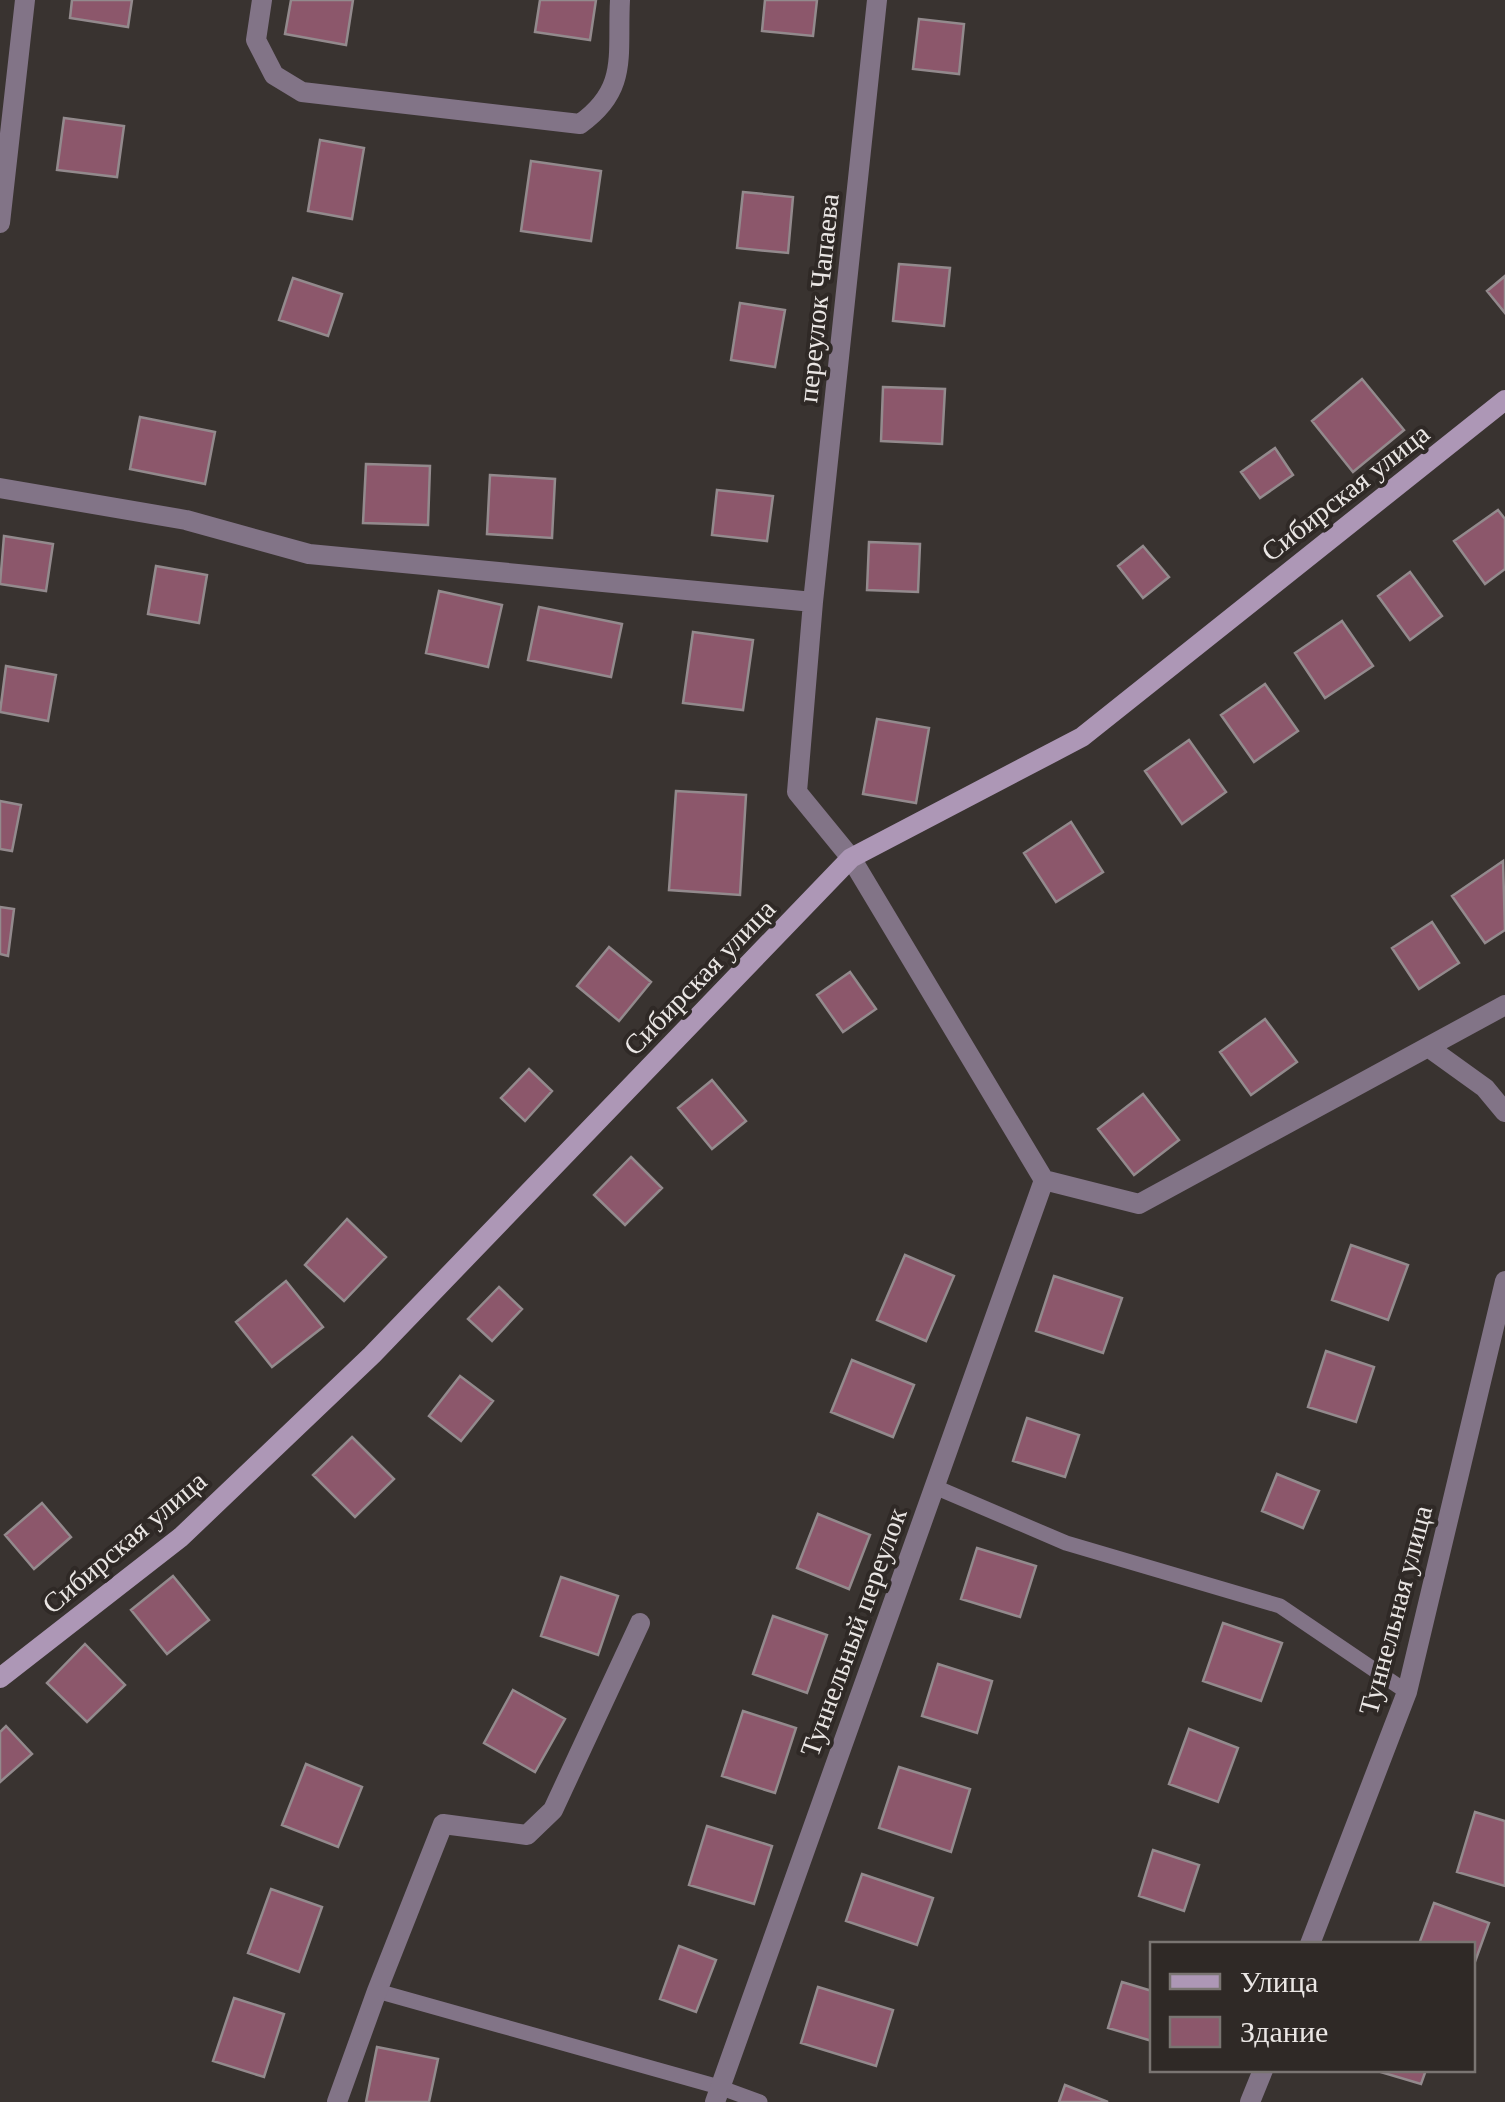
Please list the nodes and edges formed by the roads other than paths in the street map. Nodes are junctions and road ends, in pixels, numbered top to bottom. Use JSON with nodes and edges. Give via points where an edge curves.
{"nodes":[{"id":1,"x":25,"y":0,"type":"edge"},
{"id":2,"x":262,"y":0,"type":"edge"},
{"id":3,"x":620,"y":0,"type":"edge"},
{"id":4,"x":877,"y":0,"type":"edge"},
{"id":5,"x":0,"y":224,"type":"edge"},
{"id":6,"x":1505,"y":400,"type":"edge"},
{"id":7,"x":0,"y":488,"type":"edge"},
{"id":8,"x":813,"y":602,"type":"junction"},
{"id":9,"x":852,"y":858,"type":"junction"},
{"id":10,"x":1505,"y":1005,"type":"edge"},
{"id":11,"x":1428,"y":1047,"type":"junction"},
{"id":12,"x":1505,"y":1112,"type":"edge"},
{"id":13,"x":1044,"y":1180,"type":"junction"},
{"id":14,"x":1505,"y":1281,"type":"edge"},
{"id":15,"x":934,"y":1487,"type":"junction"},
{"id":16,"x":640,"y":1624,"type":"dead end"},
{"id":17,"x":0,"y":1678,"type":"edge"},
{"id":18,"x":1407,"y":1692,"type":"junction"},
{"id":19,"x":1311,"y":1942,"type":"edge"},
{"id":20,"x":377,"y":1991,"type":"junction"},
{"id":21,"x":1261,"y":2072,"type":"edge"},
{"id":22,"x":717,"y":2095,"type":"edge"},
{"id":23,"x":338,"y":2102,"type":"edge"},
{"id":24,"x":760,"y":2102,"type":"edge"},
{"id":25,"x":1250,"y":2102,"type":"edge"}],
"edges":[{"from":1,"to":5,"type":"street"},
{"from":2,"to":3,"type":"street","via":[[256,40],[274,74],[302,92],[580,124],[616,86]]},
{"from":4,"to":8,"type":"street","name":"переулок Чапаева"},
{"from":6,"to":9,"type":"street","name":"Сибирская улица","via":[[1082,737]]},
{"from":7,"to":8,"type":"street","via":[[186,520],[308,554]]},
{"from":8,"to":9,"type":"street","name":"переулок Чапаева","via":[[796,792]]},
{"from":9,"to":13,"type":"street","name":"переулок Чапаева"},
{"from":9,"to":17,"type":"street","name":"Сибирская улица","via":[[372,1355],[181,1537]]},
{"from":10,"to":11,"type":"street"},
{"from":11,"to":12,"type":"street","via":[[1485,1088]]},
{"from":11,"to":13,"type":"street","via":[[1138,1204]]},
{"from":13,"to":15,"type":"street","name":"Туннельный переулок"},
{"from":14,"to":18,"type":"street","name":"Туннельная улица"},
{"from":15,"to":18,"type":"lane","via":[[1066,1542],[1280,1606]]},
{"from":15,"to":22,"type":"street","name":"Туннельный переулок"},
{"from":16,"to":20,"type":"street","via":[[552,1810],[528,1836],[443,1824]]},
{"from":18,"to":19,"type":"street","name":"Туннельная улица"},
{"from":20,"to":22,"type":"lane"},
{"from":20,"to":23,"type":"street"},
{"from":21,"to":25,"type":"street"},
{"from":22,"to":24,"type":"lane"}]}
